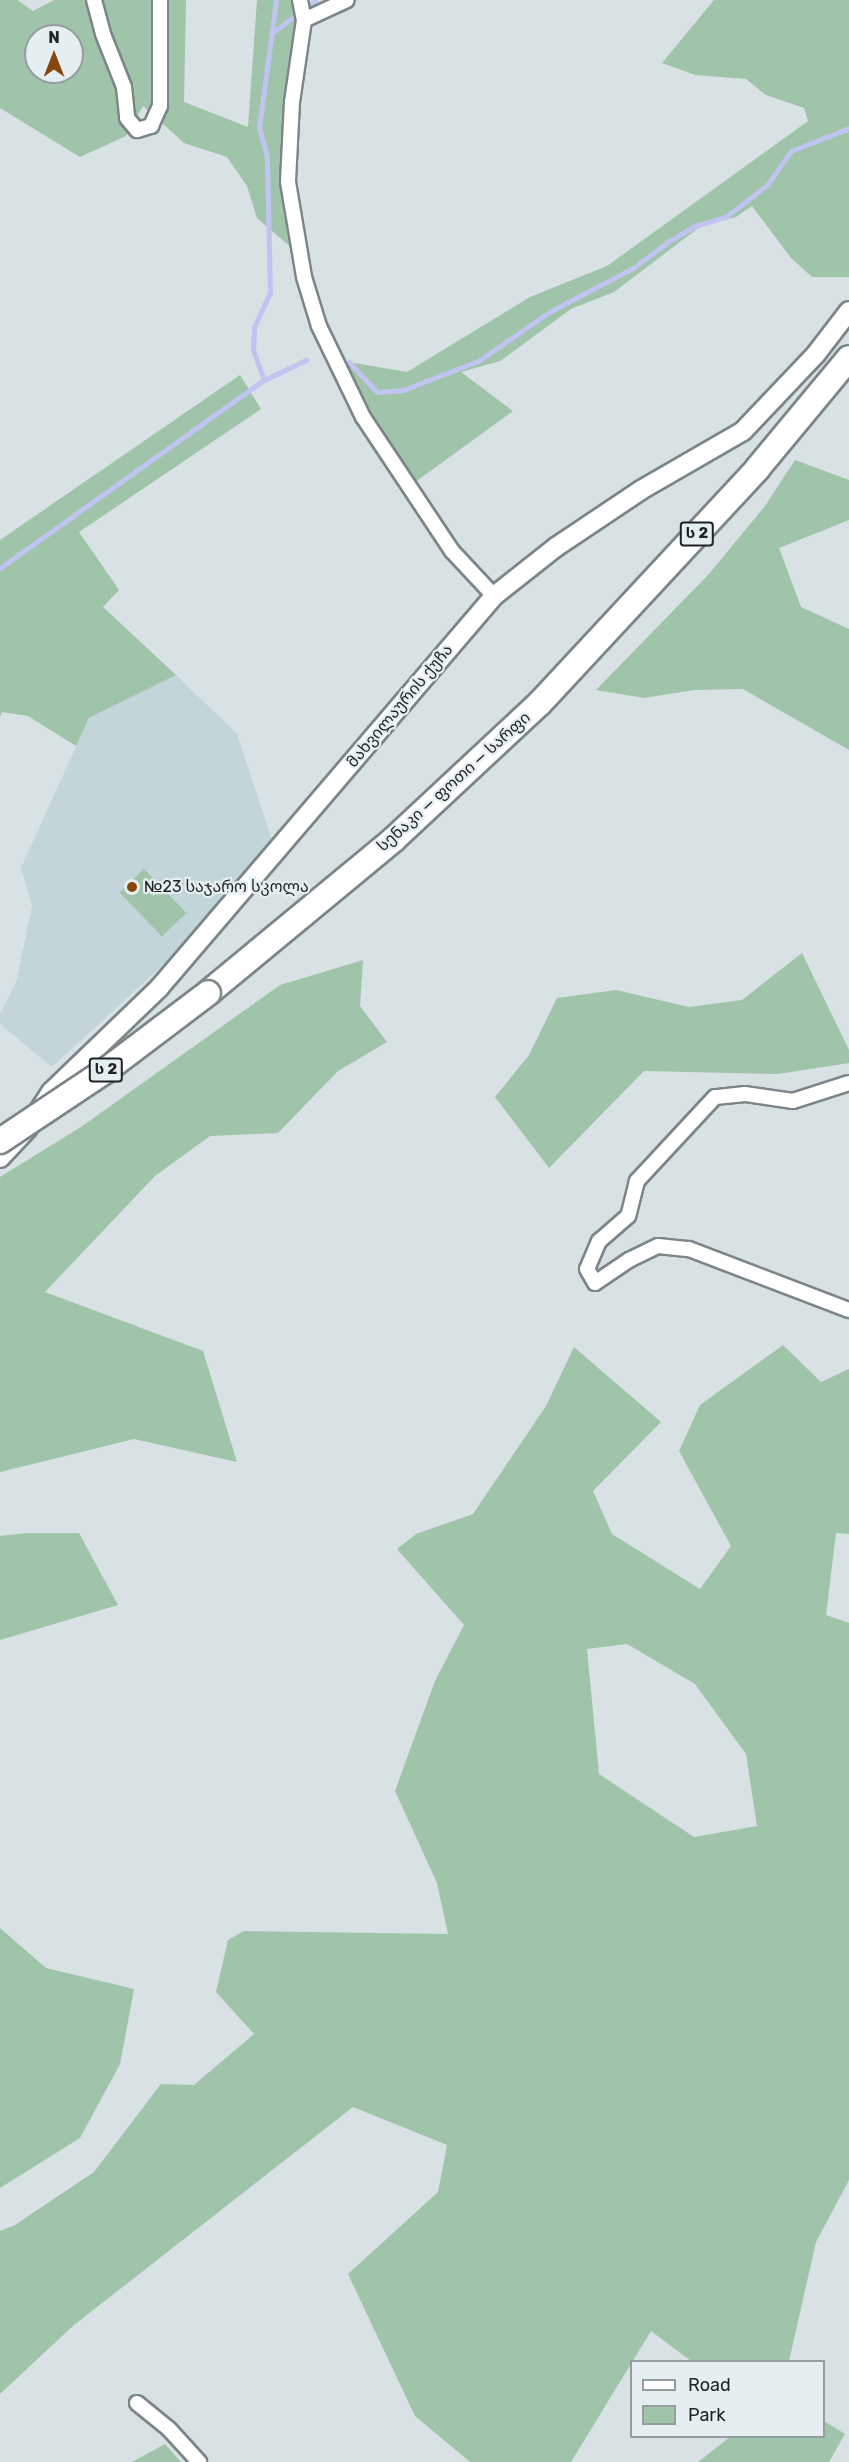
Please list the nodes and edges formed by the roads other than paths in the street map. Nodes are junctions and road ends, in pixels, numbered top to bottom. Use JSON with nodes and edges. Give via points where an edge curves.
{"nodes":[{"id":1,"x":94,"y":0,"type":"edge"},
{"id":2,"x":160,"y":0,"type":"edge"},
{"id":3,"x":300,"y":0,"type":"edge"},
{"id":4,"x":347,"y":0,"type":"edge"},
{"id":5,"x":304,"y":20,"type":"junction"},
{"id":6,"x":849,"y":311,"type":"edge"},
{"id":7,"x":849,"y":358,"type":"edge"},
{"id":8,"x":494,"y":596,"type":"junction"},
{"id":9,"x":849,"y":1083,"type":"edge"},
{"id":10,"x":0,"y":1142,"type":"edge"},
{"id":11,"x":0,"y":1158,"type":"edge"},
{"id":12,"x":849,"y":1310,"type":"edge"},
{"id":13,"x":137,"y":2403,"type":"dead end"},
{"id":14,"x":199,"y":2462,"type":"edge"}],
"edges":[{"from":1,"to":2,"type":"street","via":[[124,87],[127,118],[137,130],[151,126],[160,106]]},
{"from":3,"to":5,"type":"street"},
{"from":4,"to":5,"type":"street"},
{"from":5,"to":8,"type":"street","via":[[292,102],[288,182],[304,277],[319,326],[363,417],[452,550]]},
{"from":6,"to":8,"type":"street","name":"მახვილაურის ქუჩა","via":[[816,354],[743,431],[641,490],[556,547]]},
{"from":7,"to":10,"type":"highway","name":"სენაკი — ფოთი — სარფი","number":"ს 2","bridge":true,"via":[[757,469],[539,704],[394,839],[208,993],[105,1071]]},
{"from":8,"to":11,"type":"street","name":"მახვილაურის ქუჩა","via":[[159,988],[51,1092],[27,1129]]},
{"from":9,"to":12,"type":"street","via":[[793,1101],[745,1094],[715,1097],[637,1181],[628,1216],[598,1241],[587,1269],[595,1283],[628,1260],[658,1246],[689,1249]]},
{"from":13,"to":14,"type":"street","via":[[169,2429]]}]}
